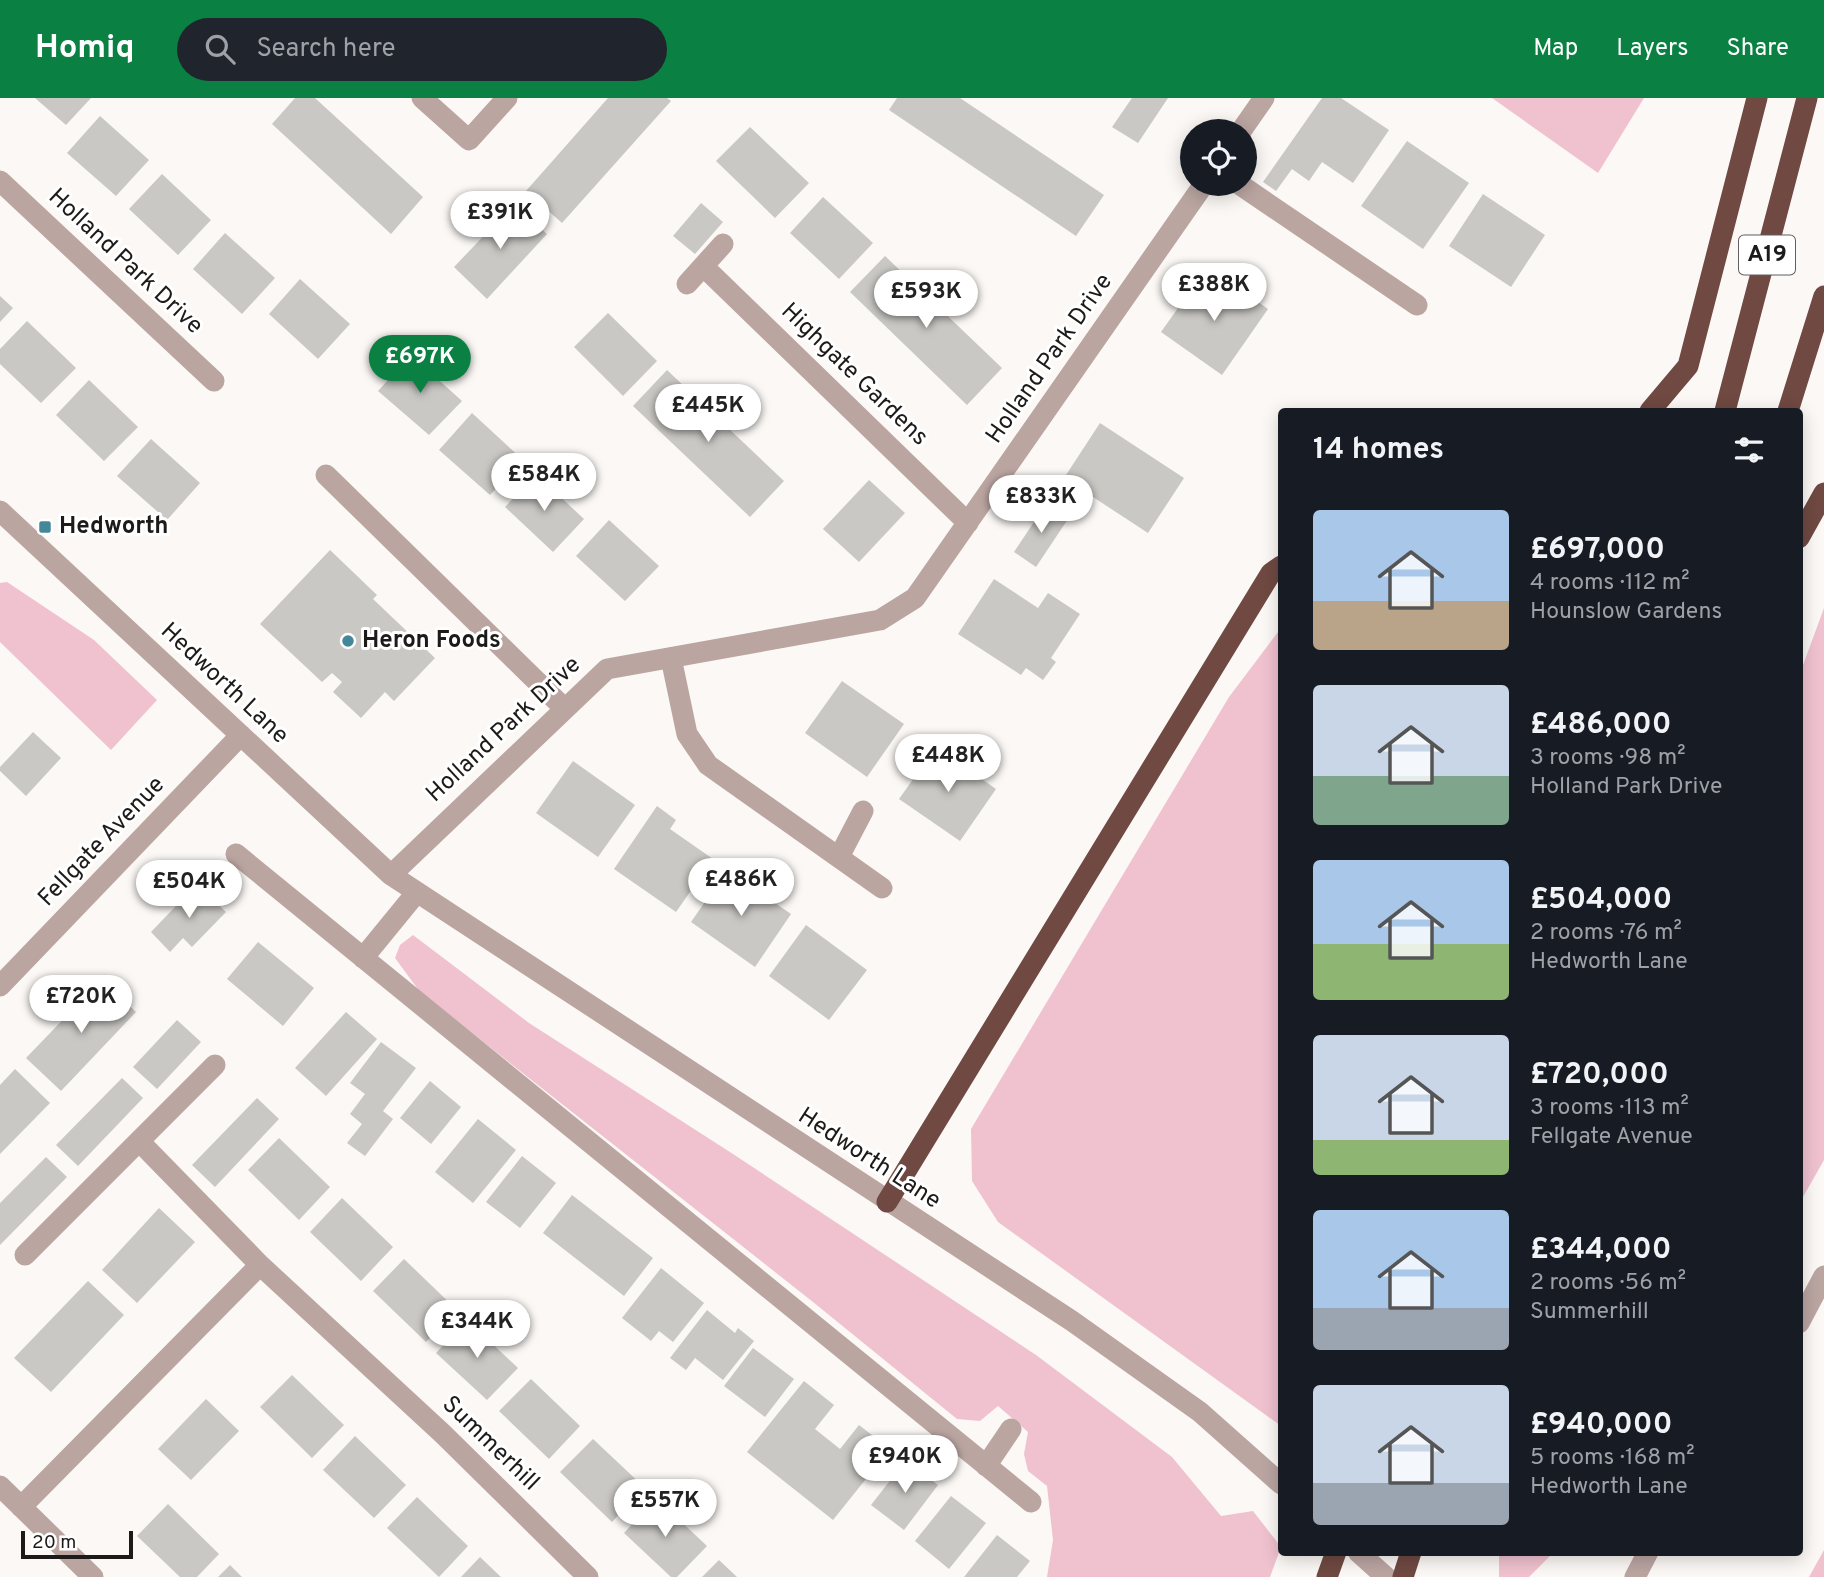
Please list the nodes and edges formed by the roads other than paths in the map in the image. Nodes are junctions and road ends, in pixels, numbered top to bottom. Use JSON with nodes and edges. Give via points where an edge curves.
{"nodes":[{"id":1,"x":422,"y":98,"type":"edge"},
{"id":2,"x":508,"y":98,"type":"edge"},
{"id":3,"x":1265,"y":98,"type":"edge"},
{"id":4,"x":1757,"y":98,"type":"edge"},
{"id":5,"x":1807,"y":98,"type":"edge"},
{"id":6,"x":1250,"y":119,"type":"edge"},
{"id":7,"x":0,"y":181,"type":"edge"},
{"id":8,"x":1196,"y":196,"type":"edge"},
{"id":9,"x":1257,"y":196,"type":"edge"},
{"id":10,"x":723,"y":244,"type":"dead end"},
{"id":11,"x":703,"y":266,"type":"junction"},
{"id":12,"x":687,"y":284,"type":"dead end"},
{"id":13,"x":1824,"y":296,"type":"edge"},
{"id":14,"x":1417,"y":305,"type":"dead end"},
{"id":15,"x":214,"y":381,"type":"dead end"},
{"id":16,"x":1653,"y":408,"type":"edge"},
{"id":17,"x":1726,"y":408,"type":"edge"},
{"id":18,"x":1789,"y":408,"type":"edge"},
{"id":19,"x":326,"y":474,"type":"dead end"},
{"id":20,"x":1824,"y":493,"type":"edge"},
{"id":21,"x":0,"y":511,"type":"edge"},
{"id":22,"x":968,"y":523,"type":"junction"},
{"id":23,"x":1803,"y":531,"type":"edge"},
{"id":24,"x":1278,"y":568,"type":"edge"},
{"id":25,"x":671,"y":658,"type":"junction"},
{"id":26,"x":564,"y":708,"type":"junction"},
{"id":27,"x":241,"y":734,"type":"junction"},
{"id":28,"x":863,"y":811,"type":"dead end"},
{"id":29,"x":236,"y":854,"type":"dead end"},
{"id":30,"x":839,"y":858,"type":"junction"},
{"id":31,"x":391,"y":875,"type":"junction"},
{"id":32,"x":882,"y":888,"type":"dead end"},
{"id":33,"x":417,"y":892,"type":"junction"},
{"id":34,"x":363,"y":958,"type":"junction"},
{"id":35,"x":0,"y":986,"type":"edge"},
{"id":36,"x":215,"y":1065,"type":"dead end"},
{"id":37,"x":139,"y":1141,"type":"junction"},
{"id":38,"x":887,"y":1202,"type":"junction"},
{"id":39,"x":25,"y":1255,"type":"dead end"},
{"id":40,"x":260,"y":1265,"type":"junction"},
{"id":41,"x":1824,"y":1276,"type":"edge"},
{"id":42,"x":1803,"y":1315,"type":"edge"},
{"id":43,"x":1012,"y":1429,"type":"dead end"},
{"id":44,"x":986,"y":1466,"type":"junction"},
{"id":45,"x":1278,"y":1482,"type":"edge"},
{"id":46,"x":0,"y":1486,"type":"edge"},
{"id":47,"x":1031,"y":1502,"type":"dead end"},
{"id":48,"x":21,"y":1507,"type":"junction"},
{"id":49,"x":1335,"y":1556,"type":"edge"},
{"id":50,"x":1362,"y":1556,"type":"edge"},
{"id":51,"x":1410,"y":1556,"type":"edge"},
{"id":52,"x":1646,"y":1556,"type":"edge"},
{"id":53,"x":93,"y":1577,"type":"edge"},
{"id":54,"x":588,"y":1577,"type":"edge"},
{"id":55,"x":1327,"y":1577,"type":"edge"},
{"id":56,"x":1386,"y":1577,"type":"edge"},
{"id":57,"x":1403,"y":1577,"type":"edge"},
{"id":58,"x":1635,"y":1577,"type":"edge"}],
"edges":[{"from":1,"to":2,"type":"street","via":[[469,140]]},
{"from":3,"to":6,"type":"street"},
{"from":4,"to":16,"type":"highway","via":[[1688,366]]},
{"from":5,"to":17,"type":"highway","number":"A19"},
{"from":7,"to":15,"type":"street","name":"Holland Park Drive"},
{"from":8,"to":22,"type":"street","name":"Holland Park Drive"},
{"from":9,"to":14,"type":"street"},
{"from":10,"to":11,"type":"street"},
{"from":11,"to":12,"type":"street"},
{"from":11,"to":22,"type":"street","name":"Highgate Gardens"},
{"from":13,"to":18,"type":"highway","number":"A19"},
{"from":19,"to":26,"type":"street"},
{"from":20,"to":23,"type":"highway"},
{"from":21,"to":27,"type":"street","name":"Hedworth Lane"},
{"from":22,"to":25,"type":"street","name":"Holland Park Drive","via":[[915,598],[880,620]]},
{"from":24,"to":38,"type":"highway"},
{"from":25,"to":26,"type":"street","name":"Holland Park Drive","via":[[607,669]]},
{"from":25,"to":30,"type":"street","via":[[687,734],[708,765]]},
{"from":26,"to":31,"type":"street","name":"Holland Park Drive"},
{"from":27,"to":31,"type":"street","name":"Hedworth Lane"},
{"from":27,"to":35,"type":"street","name":"Fellgate Avenue"},
{"from":28,"to":30,"type":"street"},
{"from":29,"to":34,"type":"street"},
{"from":30,"to":32,"type":"street"},
{"from":31,"to":33,"type":"street","name":"Hedworth Lane"},
{"from":33,"to":34,"type":"street"},
{"from":33,"to":38,"type":"street","name":"Hedworth Lane"},
{"from":34,"to":44,"type":"street"},
{"from":36,"to":37,"type":"street"},
{"from":37,"to":39,"type":"street"},
{"from":37,"to":40,"type":"street","name":"Summerhill"},
{"from":38,"to":45,"type":"street","name":"Hedworth Lane","via":[[1072,1321],[1200,1412]]},
{"from":40,"to":48,"type":"street"},
{"from":40,"to":54,"type":"street","name":"Summerhill","via":[[443,1434]]},
{"from":41,"to":42,"type":"street"},
{"from":43,"to":44,"type":"street"},
{"from":44,"to":47,"type":"street"},
{"from":46,"to":48,"type":"street"},
{"from":48,"to":53,"type":"street"},
{"from":49,"to":55,"type":"highway"},
{"from":50,"to":56,"type":"street"},
{"from":51,"to":57,"type":"highway"},
{"from":52,"to":58,"type":"street"}]}
